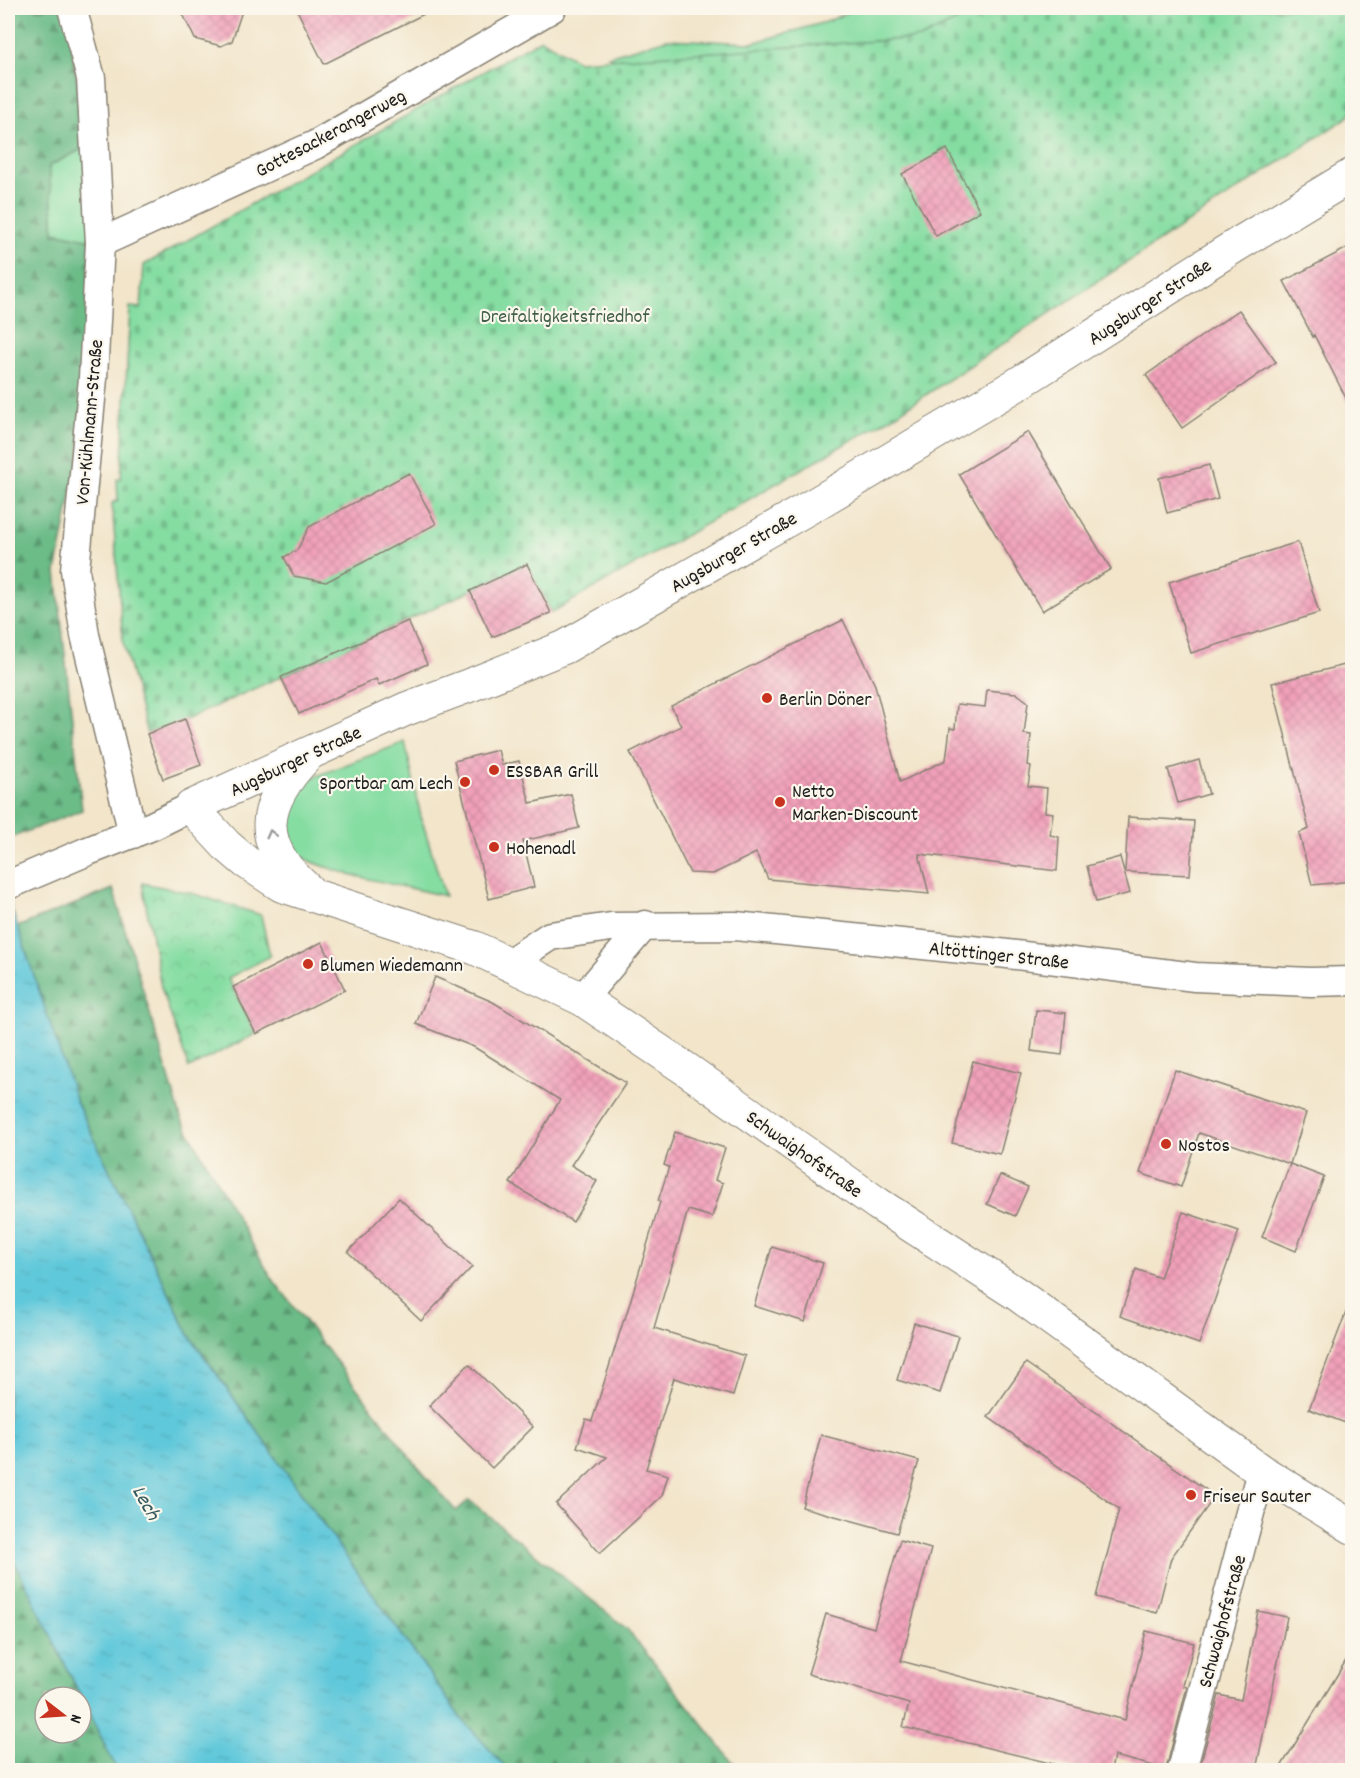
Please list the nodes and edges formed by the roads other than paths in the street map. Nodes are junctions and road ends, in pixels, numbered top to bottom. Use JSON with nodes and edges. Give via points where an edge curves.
{"nodes":[{"id":1,"x":72,"y":8,"type":"edge"},
{"id":2,"x":552,"y":8,"type":"edge"},
{"id":3,"x":1353,"y":175,"type":"edge"},
{"id":4,"x":100,"y":243,"type":"junction"},
{"id":5,"x":310,"y":753,"type":"junction"},
{"id":6,"x":191,"y":807,"type":"junction"},
{"id":7,"x":133,"y":834,"type":"junction"},
{"id":8,"x":8,"y":885,"type":"edge"},
{"id":9,"x":316,"y":897,"type":"junction"},
{"id":10,"x":645,"y":925,"type":"junction"},
{"id":11,"x":508,"y":963,"type":"junction"},
{"id":12,"x":1353,"y":981,"type":"edge"},
{"id":13,"x":582,"y":999,"type":"junction"},
{"id":14,"x":1261,"y":1471,"type":"junction"},
{"id":15,"x":1353,"y":1527,"type":"edge"},
{"id":16,"x":1182,"y":1770,"type":"edge"}],
"edges":[{"from":1,"to":4,"type":"street","name":"Von-Kühlmann-Straße","via":[[91,78]]},
{"from":2,"to":4,"type":"street","name":"Gottesackerangerweg","via":[[315,145]]},
{"from":3,"to":5,"type":"street","name":"Augsburger Straße","via":[[1016,385],[565,647],[406,709]]},
{"from":4,"to":7,"type":"street","name":"Von-Kühlmann-Straße","via":[[93,378],[75,570],[85,635]]},
{"from":5,"to":6,"type":"street","name":"Augsburger Straße"},
{"from":9,"to":5,"type":"street","name":"Schwaighofstraße","one_way":true,"via":[[294,878],[276,850],[268,827],[275,799],[289,774]]},
{"from":6,"to":7,"type":"street","name":"Augsburger Straße"},
{"from":6,"to":9,"type":"street","name":"Schwaighofstraße","via":[[246,862],[281,885]]},
{"from":7,"to":8,"type":"street","name":"Augsburger Straße"},
{"from":9,"to":11,"type":"street","name":"Schwaighofstraße","via":[[475,948]]},
{"from":10,"to":11,"type":"street","name":"Altöttinger Straße","via":[[550,936]]},
{"from":10,"to":12,"type":"street","name":"Altöttinger Straße","via":[[735,926],[1195,977]]},
{"from":10,"to":13,"type":"street"},
{"from":11,"to":13,"type":"street","name":"Schwaighofstraße"},
{"from":13,"to":14,"type":"street","name":"Schwaighofstraße","via":[[878,1204],[1035,1306]]},
{"from":14,"to":15,"type":"street","name":"Schwaighofstraße"},
{"from":14,"to":16,"type":"street","name":"Schwaighofstraße"}]}
